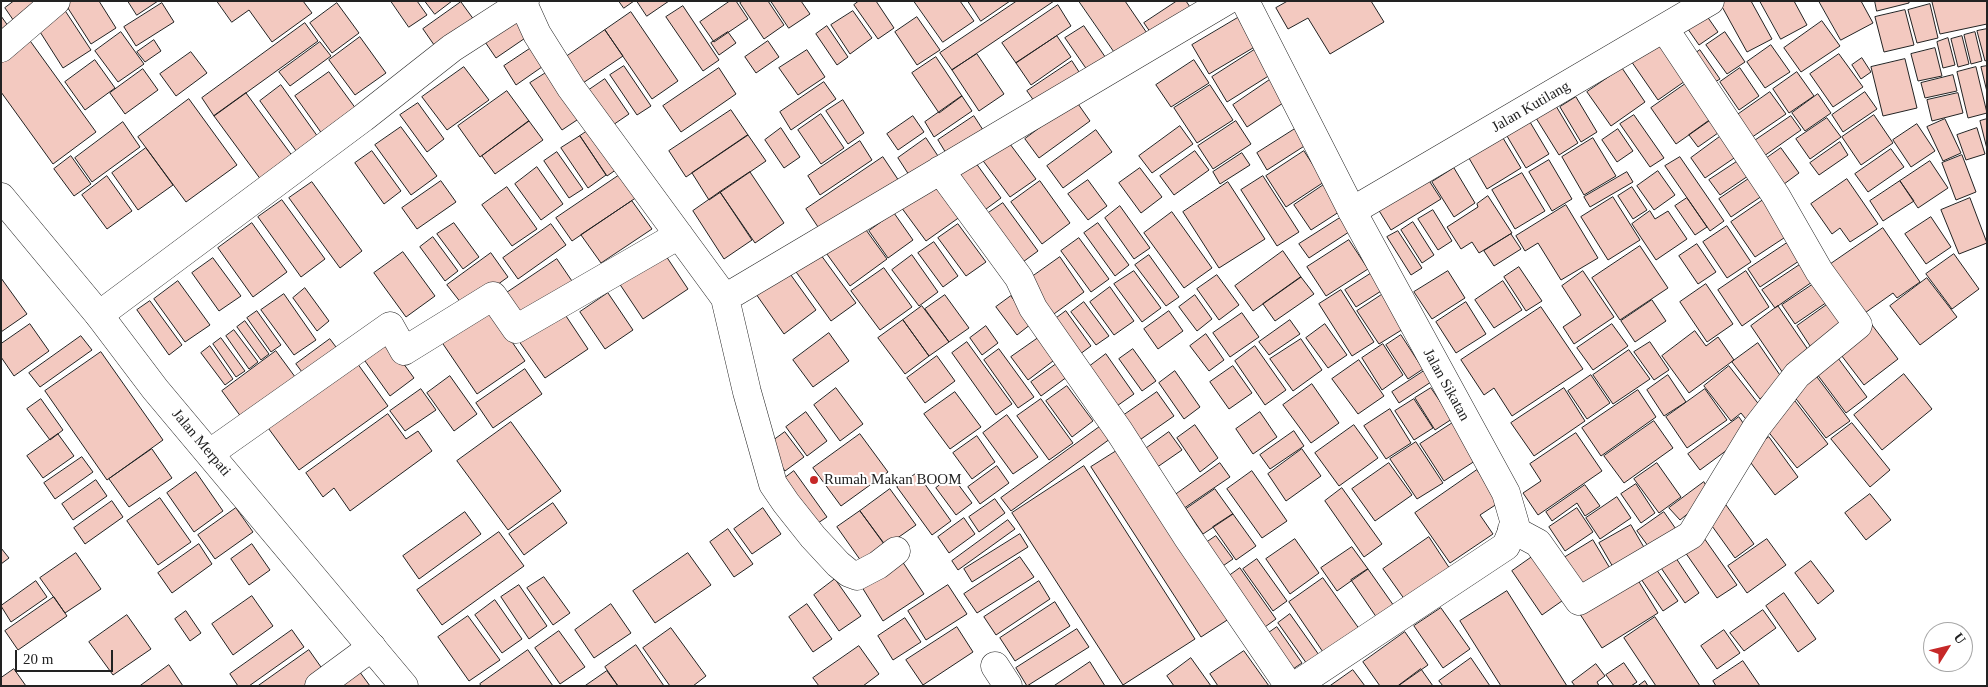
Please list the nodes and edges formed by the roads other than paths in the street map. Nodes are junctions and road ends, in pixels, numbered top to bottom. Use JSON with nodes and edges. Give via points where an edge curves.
{"nodes":[{"id":1,"x":56,"y":1,"type":"edge"},
{"id":2,"x":1226,"y":1,"type":"edge"},
{"id":3,"x":1246,"y":1,"type":"edge"},
{"id":4,"x":1710,"y":1,"type":"edge"},
{"id":5,"x":523,"y":2,"type":"edge"},
{"id":6,"x":1664,"y":28,"type":"junction"},
{"id":7,"x":1,"y":48,"type":"edge"},
{"id":8,"x":940,"y":170,"type":"junction"},
{"id":9,"x":1,"y":197,"type":"edge"},
{"id":10,"x":1352,"y":211,"type":"junction"},
{"id":11,"x":680,"y":235,"type":"junction"},
{"id":12,"x":726,"y":298,"type":"junction"},
{"id":13,"x":98,"y":315,"type":"junction"},
{"id":14,"x":210,"y":453,"type":"junction"},
{"id":15,"x":1512,"y":529,"type":"junction"},
{"id":16,"x":896,"y":551,"type":"dead end"},
{"id":17,"x":372,"y":647,"type":"junction"},
{"id":18,"x":319,"y":686,"type":"edge"},
{"id":19,"x":404,"y":686,"type":"edge"},
{"id":20,"x":1290,"y":686,"type":"edge"},
{"id":21,"x":1295,"y":686,"type":"edge"}],
"edges":[{"from":1,"to":7,"type":"street"},
{"from":2,"to":8,"type":"street"},
{"from":3,"to":10,"type":"street","name":"Jalan Sikatan"},
{"from":4,"to":6,"type":"street","name":"Jalan Kutilang"},
{"from":5,"to":11,"type":"street","via":[[537,34],[571,88]]},
{"from":5,"to":13,"type":"street","via":[[452,48],[356,124]]},
{"from":6,"to":10,"type":"street","name":"Jalan Kutilang"},
{"from":6,"to":15,"type":"street","via":[[1776,196],[1819,271],[1858,325],[1797,375],[1756,428],[1691,535],[1638,567],[1579,601],[1538,544]]},
{"from":8,"to":12,"type":"street"},
{"from":8,"to":20,"type":"street","via":[[1019,278],[1033,308]]},
{"from":9,"to":13,"type":"street","name":"Jalan Merpati"},
{"from":10,"to":15,"type":"street","name":"Jalan Sikatan","via":[[1506,493],[1514,524]]},
{"from":11,"to":12,"type":"street"},
{"from":11,"to":14,"type":"street","via":[[516,329],[493,296],[404,350],[390,326]]},
{"from":12,"to":16,"type":"street","via":[[747,392],[773,484],[786,504],[849,573],[857,576]]},
{"from":13,"to":14,"type":"street","name":"Jalan Merpati"},
{"from":14,"to":17,"type":"street","name":"Jalan Merpati"},
{"from":15,"to":21,"type":"street","via":[[1506,546]]},
{"from":17,"to":18,"type":"street"},
{"from":17,"to":19,"type":"street","name":"Jalan Merpati"}]}
